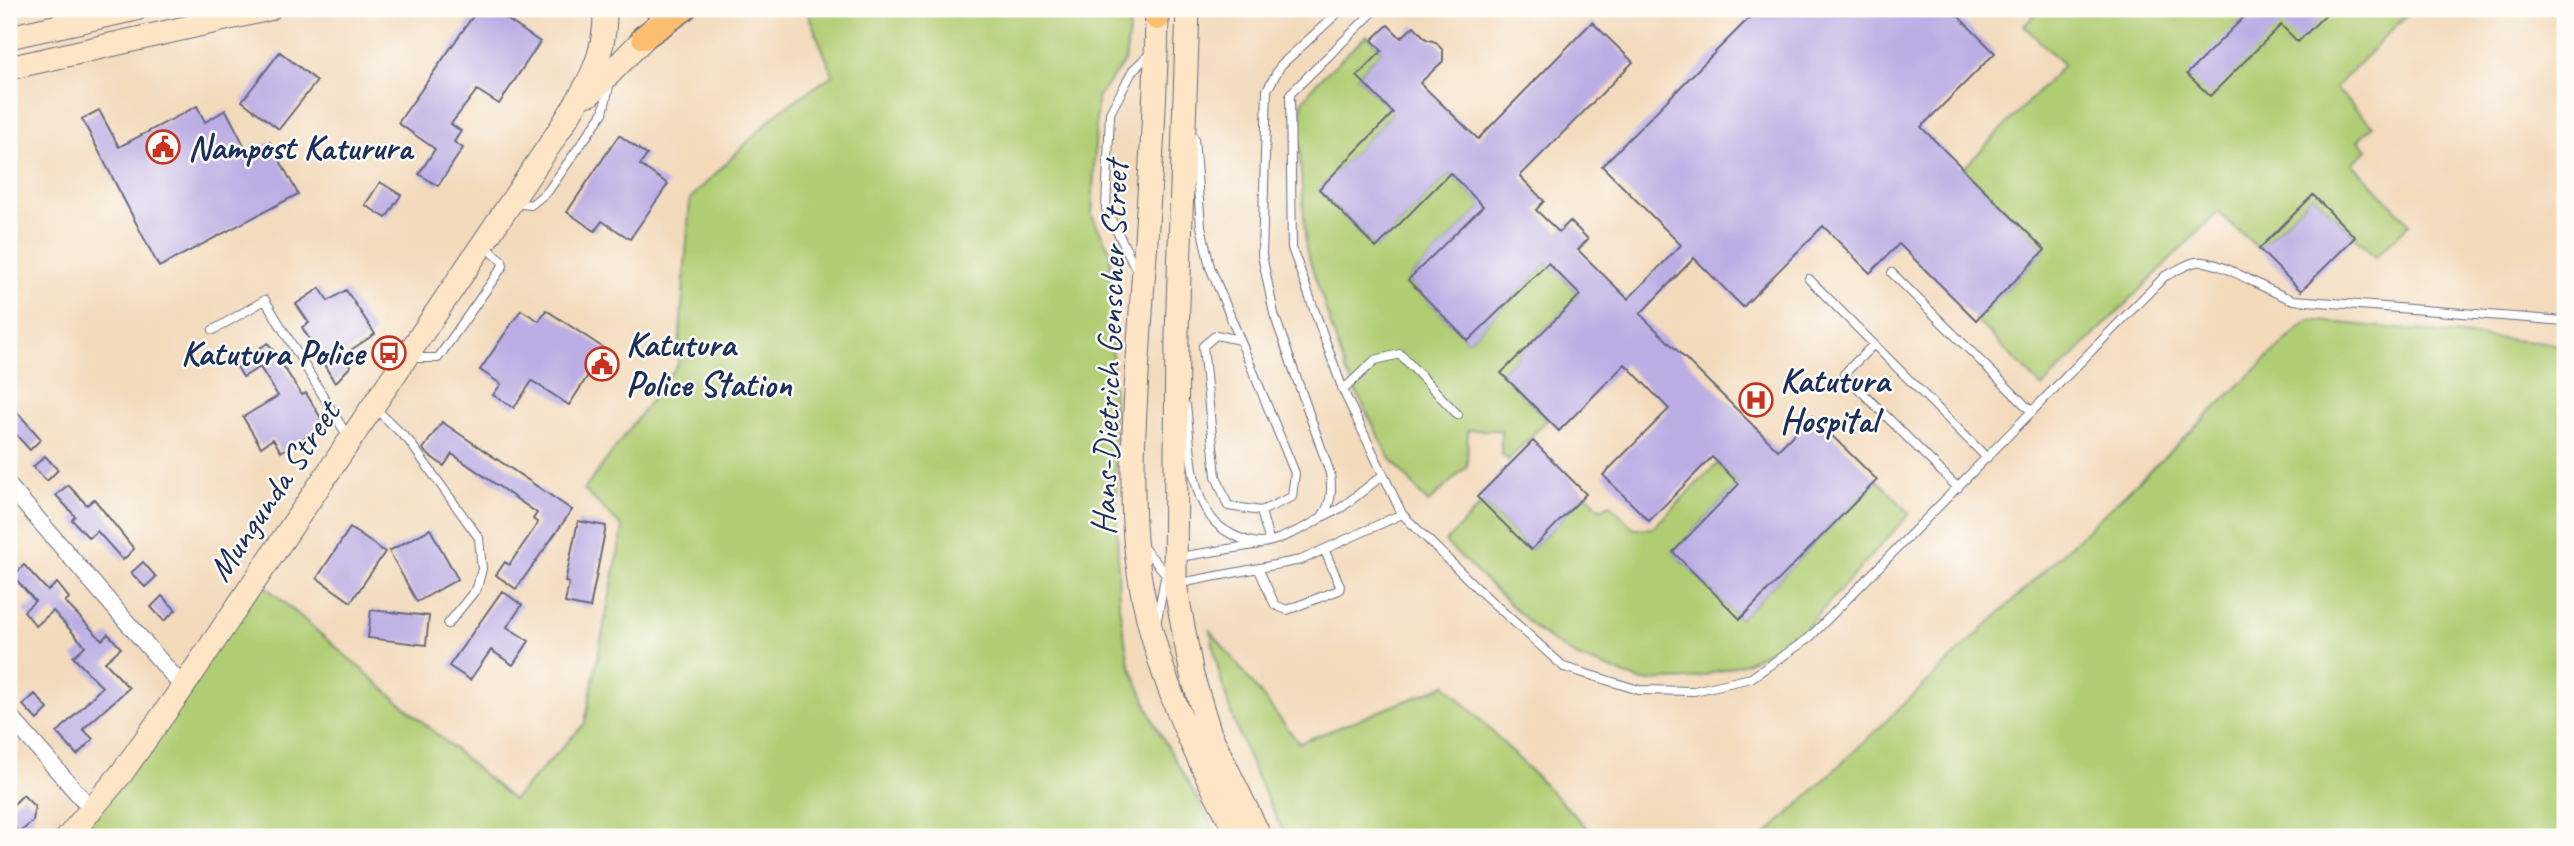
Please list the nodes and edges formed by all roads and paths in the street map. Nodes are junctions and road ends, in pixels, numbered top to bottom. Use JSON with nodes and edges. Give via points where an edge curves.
{"nodes":[{"id":1,"x":136,"y":9,"type":"edge"},
{"id":2,"x":269,"y":9,"type":"edge"},
{"id":3,"x":605,"y":9,"type":"edge"},
{"id":4,"x":673,"y":9,"type":"edge"},
{"id":5,"x":684,"y":9,"type":"edge"},
{"id":6,"x":1188,"y":9,"type":"edge"},
{"id":7,"x":1342,"y":9,"type":"edge"},
{"id":8,"x":1376,"y":9,"type":"edge"},
{"id":9,"x":1156,"y":12,"type":"edge"},
{"id":10,"x":9,"y":37,"type":"edge"},
{"id":11,"x":644,"y":37,"type":"junction"},
{"id":12,"x":1187,"y":44,"type":"junction"},
{"id":13,"x":1156,"y":49,"type":"junction"},
{"id":14,"x":9,"y":68,"type":"edge"},
{"id":15,"x":610,"y":72,"type":"junction"},
{"id":16,"x":568,"y":116,"type":"junction"},
{"id":17,"x":510,"y":203,"type":"junction"},
{"id":18,"x":1892,"y":273,"type":"dead end"},
{"id":19,"x":1809,"y":279,"type":"dead end"},
{"id":20,"x":1142,"y":293,"type":"junction"},
{"id":21,"x":2565,"y":321,"type":"edge"},
{"id":22,"x":213,"y":330,"type":"dead end"},
{"id":23,"x":1177,"y":334,"type":"junction"},
{"id":24,"x":1240,"y":340,"type":"junction"},
{"id":25,"x":1874,"y":344,"type":"junction"},
{"id":26,"x":1343,"y":390,"type":"junction"},
{"id":27,"x":372,"y":405,"type":"junction"},
{"id":28,"x":2032,"y":412,"type":"junction"},
{"id":29,"x":1458,"y":415,"type":"dead end"},
{"id":30,"x":349,"y":439,"type":"junction"},
{"id":31,"x":1987,"y":458,"type":"junction"},
{"id":32,"x":1383,"y":475,"type":"junction"},
{"id":33,"x":9,"y":486,"type":"edge"},
{"id":34,"x":1958,"y":488,"type":"junction"},
{"id":35,"x":1261,"y":511,"type":"junction"},
{"id":36,"x":1402,"y":514,"type":"junction"},
{"id":37,"x":1322,"y":517,"type":"junction"},
{"id":38,"x":1135,"y":538,"type":"junction"},
{"id":39,"x":1266,"y":542,"type":"junction"},
{"id":40,"x":1325,"y":551,"type":"junction"},
{"id":41,"x":1259,"y":570,"type":"junction"},
{"id":42,"x":1172,"y":572,"type":"junction"},
{"id":43,"x":448,"y":624,"type":"dead end"},
{"id":44,"x":1154,"y":637,"type":"junction"},
{"id":45,"x":183,"y":687,"type":"junction"},
{"id":46,"x":9,"y":715,"type":"edge"},
{"id":47,"x":92,"y":810,"type":"junction"},
{"id":48,"x":68,"y":837,"type":"edge"},
{"id":49,"x":1239,"y":837,"type":"edge"},
{"id":50,"x":1260,"y":837,"type":"edge"}],
"edges":[{"from":1,"to":10,"type":"street"},
{"from":2,"to":14,"type":"street"},
{"from":3,"to":16,"type":"street","via":[[604,48]]},
{"from":4,"to":11,"type":"street"},
{"from":5,"to":11,"type":"main road"},
{"from":6,"to":12,"type":"street","name":"Hans-Dietrich Genscher Street"},
{"from":7,"to":37,"type":"lane","via":[[1281,65],[1267,90],[1262,255],[1274,314],[1330,473],[1330,499]]},
{"from":8,"to":26,"type":"lane","via":[[1290,94],[1288,114],[1292,248]]},
{"from":9,"to":13,"type":"street","name":"Hans-Dietrich Genscher Street"},
{"from":11,"to":15,"type":"street"},
{"from":12,"to":23,"type":"street","name":"Hans-Dietrich Genscher Street"},
{"from":12,"to":24,"type":"lane","via":[[1201,226],[1210,267]]},
{"from":13,"to":20,"type":"street","name":"Hans-Dietrich Genscher Street"},
{"from":13,"to":20,"type":"lane","via":[[1133,70],[1110,113],[1106,209],[1135,264]]},
{"from":15,"to":16,"type":"street"},
{"from":15,"to":17,"type":"lane","via":[[603,113],[548,191],[531,205]]},
{"from":16,"to":17,"type":"street","name":"Mungunda Street"},
{"from":17,"to":27,"type":"street","name":"Mungunda Street"},
{"from":18,"to":28,"type":"lane"},
{"from":19,"to":25,"type":"lane"},
{"from":20,"to":38,"type":"street","name":"Hans-Dietrich Genscher Street","via":[[1135,411]]},
{"from":21,"to":28,"type":"lane","via":[[2294,300],[2271,293],[2214,262],[2194,262],[2165,276]]},
{"from":22,"to":30,"type":"lane","via":[[265,300]]},
{"from":23,"to":39,"type":"lane","via":[[1198,494],[1211,518],[1233,536]]},
{"from":23,"to":42,"type":"street","name":"Hans-Dietrich Genscher Street"},
{"from":24,"to":35,"type":"lane","via":[[1295,473],[1292,497]]},
{"from":24,"to":35,"type":"lane","via":[[1216,335],[1203,346],[1216,476],[1228,506]]},
{"from":25,"to":31,"type":"lane"},
{"from":25,"to":34,"type":"lane","via":[[1844,374]]},
{"from":26,"to":29,"type":"lane","via":[[1375,360],[1400,355]]},
{"from":26,"to":32,"type":"lane"},
{"from":27,"to":30,"type":"street","name":"Mungunda Street"},
{"from":27,"to":43,"type":"lane","via":[[409,442],[479,538],[482,569],[477,588]]},
{"from":28,"to":31,"type":"lane"},
{"from":30,"to":45,"type":"street","name":"Mungunda Street"},
{"from":31,"to":34,"type":"lane"},
{"from":32,"to":36,"type":"lane"},
{"from":32,"to":37,"type":"lane"},
{"from":33,"to":45,"type":"street"},
{"from":34,"to":36,"type":"lane","via":[[1810,638],[1751,678],[1694,691],[1639,690],[1564,667]]},
{"from":35,"to":39,"type":"lane"},
{"from":36,"to":40,"type":"lane"},
{"from":37,"to":39,"type":"lane"},
{"from":38,"to":42,"type":"lane"},
{"from":38,"to":44,"type":"street","name":"Hans-Dietrich Genscher Street"},
{"from":39,"to":42,"type":"lane"},
{"from":40,"to":41,"type":"lane"},
{"from":40,"to":41,"type":"lane","via":[[1339,590],[1287,610],[1275,605]]},
{"from":41,"to":42,"type":"lane"},
{"from":42,"to":44,"type":"lane"},
{"from":42,"to":50,"type":"street","name":"Hans-Dietrich Genscher Street","via":[[1192,675],[1210,734]]},
{"from":44,"to":49,"type":"street","name":"Hans-Dietrich Genscher Street","via":[[1175,709]]},
{"from":45,"to":47,"type":"street","name":"Mungunda Street"},
{"from":46,"to":47,"type":"street"},
{"from":47,"to":48,"type":"street","name":"Mungunda Street"}]}
